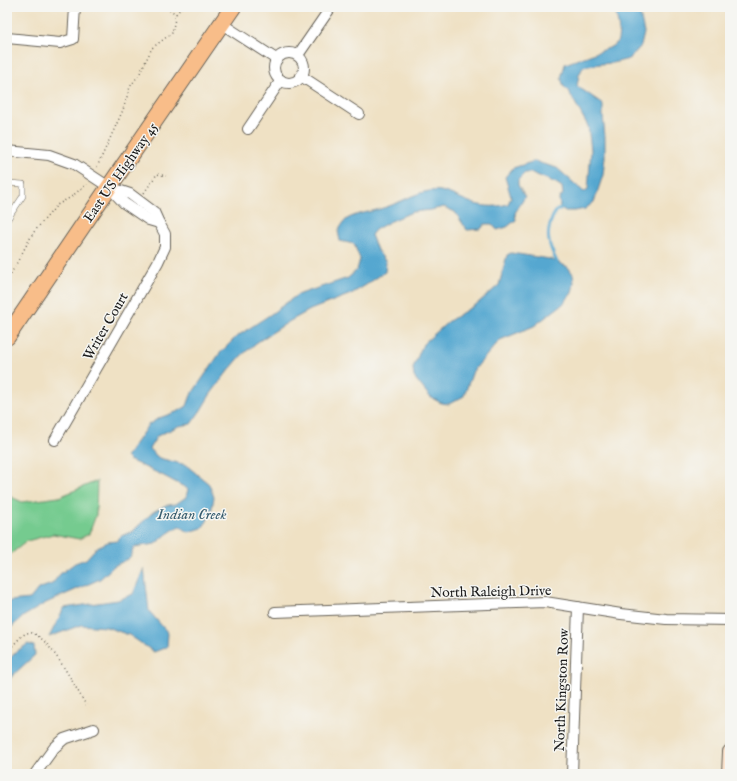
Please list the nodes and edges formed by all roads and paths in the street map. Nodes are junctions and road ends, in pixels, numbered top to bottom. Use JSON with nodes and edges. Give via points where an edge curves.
{"nodes":[{"id":1,"x":75,"y":7,"type":"edge"},
{"id":2,"x":166,"y":7,"type":"edge"},
{"id":3,"x":182,"y":7,"type":"edge"},
{"id":4,"x":234,"y":7,"type":"edge"},
{"id":5,"x":331,"y":7,"type":"edge"},
{"id":6,"x":176,"y":14,"type":"junction"},
{"id":7,"x":222,"y":24,"type":"junction"},
{"id":8,"x":7,"y":38,"type":"edge"},
{"id":9,"x":298,"y":55,"type":"junction"},
{"id":10,"x":276,"y":59,"type":"junction"},
{"id":11,"x":301,"y":76,"type":"junction"},
{"id":12,"x":281,"y":80,"type":"junction"},
{"id":13,"x":359,"y":114,"type":"dead end"},
{"id":14,"x":248,"y":129,"type":"dead end"},
{"id":15,"x":7,"y":151,"type":"edge"},
{"id":16,"x":93,"y":176,"type":"junction"},
{"id":17,"x":166,"y":176,"type":"dead end"},
{"id":18,"x":7,"y":183,"type":"edge"},
{"id":19,"x":109,"y":187,"type":"junction"},
{"id":20,"x":141,"y":198,"type":"dead end"},
{"id":21,"x":7,"y":220,"type":"edge"},
{"id":22,"x":7,"y":281,"type":"edge"},
{"id":23,"x":7,"y":337,"type":"edge"},
{"id":24,"x":55,"y":440,"type":"dead end"},
{"id":25,"x":578,"y":606,"type":"junction"},
{"id":26,"x":275,"y":612,"type":"dead end"},
{"id":27,"x":730,"y":620,"type":"edge"},
{"id":28,"x":7,"y":652,"type":"edge"},
{"id":29,"x":86,"y":705,"type":"dead end"},
{"id":30,"x":94,"y":729,"type":"dead end"},
{"id":31,"x":730,"y":752,"type":"edge"},
{"id":32,"x":35,"y":774,"type":"edge"},
{"id":33,"x":572,"y":774,"type":"edge"},
{"id":34,"x":729,"y":774,"type":"edge"}],
"edges":[{"from":1,"to":8,"type":"street","via":[[73,39],[60,43]]},
{"from":2,"to":6,"type":"path"},
{"from":3,"to":6,"type":"path"},
{"from":4,"to":7,"type":"main road","name":"East US Highway 45"},
{"from":5,"to":9,"type":"street"},
{"from":6,"to":16,"type":"path","via":[[172,33],[152,48],[130,87],[123,110]]},
{"from":7,"to":10,"type":"street"},
{"from":7,"to":19,"type":"main road","name":"East US Highway 45"},
{"from":9,"to":10,"type":"street","via":[[288,52]]},
{"from":9,"to":11,"type":"street","via":[[304,63]]},
{"from":10,"to":12,"type":"street","via":[[275,73]]},
{"from":11,"to":12,"type":"street","via":[[291,83]]},
{"from":11,"to":13,"type":"street"},
{"from":12,"to":14,"type":"street"},
{"from":15,"to":16,"type":"street","name":"Writer Court","via":[[49,155],[74,164]]},
{"from":16,"to":19,"type":"street","name":"Writer Court"},
{"from":16,"to":22,"type":"path","via":[[85,186],[57,205],[33,233]]},
{"from":17,"to":20,"type":"path","via":[[157,174]]},
{"from":18,"to":21,"type":"lane","via":[[23,184],[23,196]]},
{"from":19,"to":23,"type":"main road","name":"East US Highway 45"},
{"from":19,"to":24,"type":"street","name":"Writer Court","via":[[124,202],[149,220],[159,223],[165,234],[165,247]]},
{"from":25,"to":26,"type":"street","name":"North Raleigh Drive","via":[[545,602]]},
{"from":25,"to":27,"type":"street","name":"North Raleigh Drive","via":[[666,619]]},
{"from":25,"to":33,"type":"street","name":"North Kingston Row"},
{"from":28,"to":29,"type":"path","via":[[27,633],[39,635],[60,661]]},
{"from":30,"to":32,"type":"street","via":[[64,739]]},
{"from":31,"to":34,"type":"street"}]}
